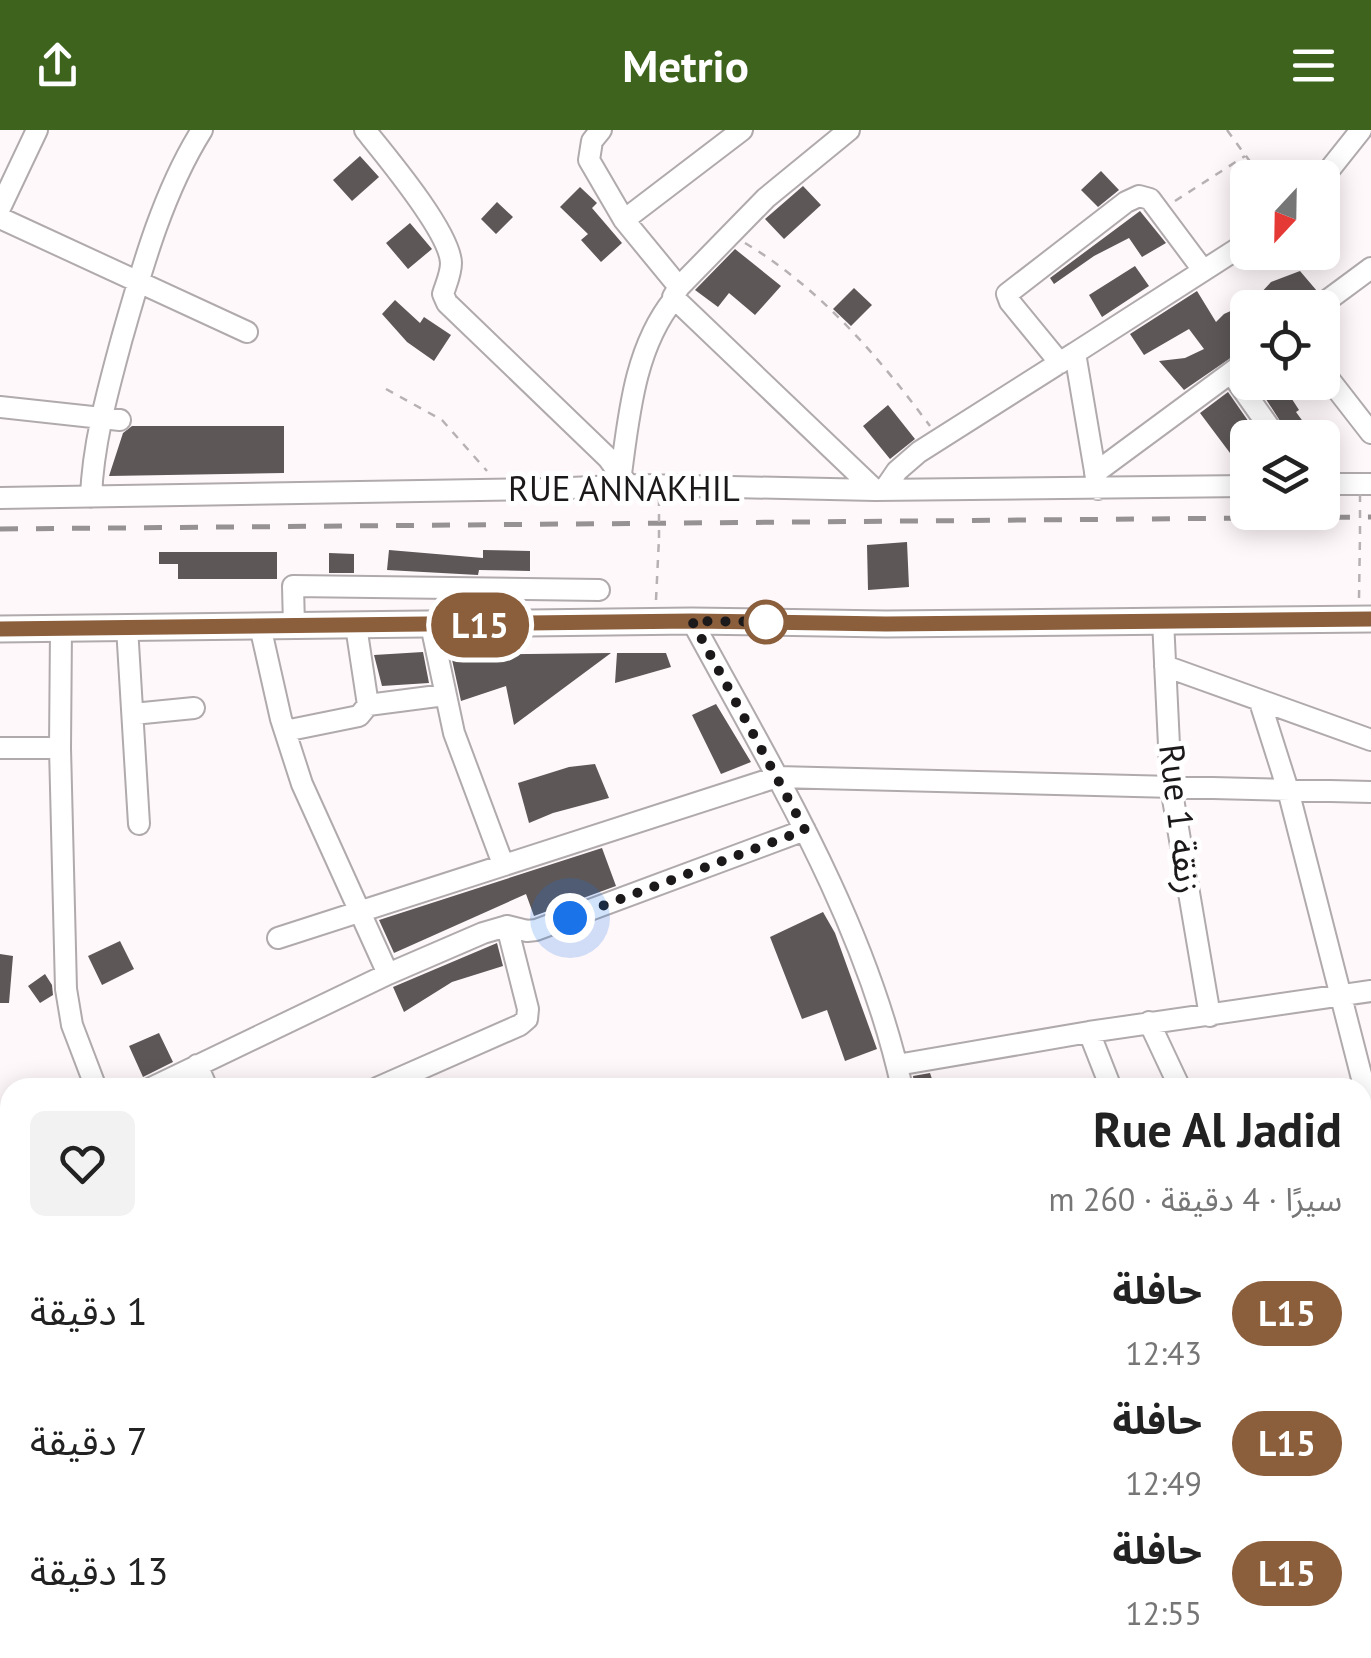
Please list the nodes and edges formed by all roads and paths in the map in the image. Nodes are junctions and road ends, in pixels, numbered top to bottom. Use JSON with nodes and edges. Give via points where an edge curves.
{"nodes":[{"id":1,"x":202,"y":130,"type":"edge"},
{"id":2,"x":365,"y":130,"type":"edge"},
{"id":3,"x":602,"y":130,"type":"edge"},
{"id":4,"x":742,"y":130,"type":"edge"},
{"id":5,"x":1227,"y":130,"type":"edge"},
{"id":6,"x":1361,"y":130,"type":"edge"},
{"id":7,"x":844,"y":132,"type":"edge"},
{"id":8,"x":29,"y":134,"type":"edge"},
{"id":9,"x":1245,"y":156,"type":"junction"},
{"id":10,"x":1248,"y":160,"type":"edge"},
{"id":11,"x":1337,"y":160,"type":"edge"},
{"id":12,"x":0,"y":208,"type":"edge"},
{"id":13,"x":1160,"y":211,"type":"junction"},
{"id":14,"x":0,"y":218,"type":"edge"},
{"id":15,"x":624,"y":220,"type":"junction"},
{"id":16,"x":730,"y":234,"type":"junction"},
{"id":17,"x":1230,"y":253,"type":"edge"},
{"id":18,"x":1371,"y":268,"type":"edge"},
{"id":19,"x":1203,"y":270,"type":"junction"},
{"id":20,"x":138,"y":282,"type":"junction"},
{"id":21,"x":1340,"y":291,"type":"edge"},
{"id":22,"x":676,"y":293,"type":"junction"},
{"id":23,"x":247,"y":332,"type":"dead end"},
{"id":24,"x":1067,"y":358,"type":"junction"},
{"id":25,"x":1230,"y":373,"type":"edge"},
{"id":26,"x":386,"y":389,"type":"dead end"},
{"id":27,"x":1340,"y":393,"type":"edge"},
{"id":28,"x":0,"y":407,"type":"edge"},
{"id":29,"x":110,"y":420,"type":"junction"},
{"id":30,"x":1371,"y":433,"type":"edge"},
{"id":31,"x":940,"y":440,"type":"junction"},
{"id":32,"x":624,"y":480,"type":"junction"},
{"id":33,"x":1096,"y":481,"type":"junction"},
{"id":34,"x":1230,"y":485,"type":"edge"},
{"id":35,"x":1340,"y":486,"type":"edge"},
{"id":36,"x":1366,"y":489,"type":"edge"},
{"id":37,"x":505,"y":490,"type":"junction"},
{"id":38,"x":879,"y":490,"type":"junction"},
{"id":39,"x":91,"y":497,"type":"junction"},
{"id":40,"x":0,"y":498,"type":"edge"},
{"id":41,"x":658,"y":498,"type":"dead end"},
{"id":42,"x":598,"y":590,"type":"dead end"},
{"id":43,"x":1365,"y":619,"type":"edge"},
{"id":44,"x":1164,"y":620,"type":"junction"},
{"id":45,"x":692,"y":621,"type":"junction"},
{"id":46,"x":655,"y":622,"type":"junction"},
{"id":47,"x":432,"y":625,"type":"junction"},
{"id":48,"x":260,"y":626,"type":"junction"},
{"id":49,"x":294,"y":626,"type":"junction"},
{"id":50,"x":356,"y":626,"type":"junction"},
{"id":51,"x":127,"y":627,"type":"junction"},
{"id":52,"x":61,"y":628,"type":"junction"},
{"id":53,"x":0,"y":629,"type":"edge"},
{"id":54,"x":1166,"y":666,"type":"junction"},
{"id":55,"x":445,"y":695,"type":"junction"},
{"id":56,"x":1260,"y":702,"type":"junction"},
{"id":57,"x":368,"y":705,"type":"junction"},
{"id":58,"x":194,"y":708,"type":"dead end"},
{"id":59,"x":132,"y":714,"type":"junction"},
{"id":60,"x":284,"y":731,"type":"junction"},
{"id":61,"x":1371,"y":740,"type":"edge"},
{"id":62,"x":0,"y":748,"type":"edge"},
{"id":63,"x":60,"y":748,"type":"junction"},
{"id":64,"x":776,"y":778,"type":"junction"},
{"id":65,"x":1170,"y":787,"type":"junction"},
{"id":66,"x":1288,"y":790,"type":"junction"},
{"id":67,"x":1371,"y":792,"type":"edge"},
{"id":68,"x":139,"y":824,"type":"dead end"},
{"id":69,"x":805,"y":830,"type":"junction"},
{"id":70,"x":503,"y":864,"type":"junction"},
{"id":71,"x":358,"y":909,"type":"junction"},
{"id":72,"x":507,"y":926,"type":"junction"},
{"id":73,"x":278,"y":938,"type":"dead end"},
{"id":74,"x":388,"y":974,"type":"junction"},
{"id":75,"x":1371,"y":991,"type":"edge"},
{"id":76,"x":1340,"y":997,"type":"junction"},
{"id":77,"x":1210,"y":1016,"type":"junction"},
{"id":78,"x":1149,"y":1022,"type":"junction"},
{"id":79,"x":1089,"y":1032,"type":"junction"},
{"id":80,"x":197,"y":1064,"type":"junction"},
{"id":81,"x":897,"y":1065,"type":"junction"},
{"id":82,"x":92,"y":1078,"type":"edge"},
{"id":83,"x":171,"y":1078,"type":"edge"},
{"id":84,"x":203,"y":1078,"type":"edge"},
{"id":85,"x":400,"y":1078,"type":"edge"},
{"id":86,"x":900,"y":1078,"type":"edge"},
{"id":87,"x":1107,"y":1078,"type":"edge"},
{"id":88,"x":1175,"y":1078,"type":"edge"},
{"id":89,"x":1362,"y":1078,"type":"edge"}],
"edges":[{"from":1,"to":20,"type":"street","via":[[178,174]]},
{"from":2,"to":32,"type":"street","via":[[447,248],[447,303]]},
{"from":3,"to":15,"type":"street","via":[[589,160]]},
{"from":4,"to":15,"type":"street"},
{"from":5,"to":9,"type":"path"},
{"from":6,"to":11,"type":"street"},
{"from":7,"to":16,"type":"street"},
{"from":8,"to":12,"type":"street"},
{"from":9,"to":10,"type":"path"},
{"from":9,"to":13,"type":"path"},
{"from":13,"to":19,"type":"street"},
{"from":13,"to":24,"type":"street","via":[[1150,198],[1134,197],[1008,291],[1010,302]]},
{"from":14,"to":20,"type":"street"},
{"from":15,"to":22,"type":"street"},
{"from":16,"to":22,"type":"street"},
{"from":16,"to":31,"type":"path","via":[[825,303]]},
{"from":17,"to":19,"type":"street"},
{"from":18,"to":21,"type":"street"},
{"from":19,"to":24,"type":"street"},
{"from":20,"to":23,"type":"street"},
{"from":20,"to":29,"type":"street"},
{"from":22,"to":32,"type":"street","via":[[646,345]]},
{"from":22,"to":38,"type":"street"},
{"from":24,"to":31,"type":"street"},
{"from":24,"to":33,"type":"street"},
{"from":25,"to":33,"type":"street"},
{"from":26,"to":37,"type":"path","via":[[442,420]]},
{"from":27,"to":30,"type":"street"},
{"from":28,"to":29,"type":"street"},
{"from":29,"to":39,"type":"street","via":[[92,470]]},
{"from":31,"to":38,"type":"street"},
{"from":32,"to":37,"type":"street","name":"RUE ANNAKHIL"},
{"from":32,"to":38,"type":"street","name":"RUE ANNAKHIL"},
{"from":33,"to":34,"type":"street","name":"RUE ANNAKHIL"},
{"from":33,"to":38,"type":"street","name":"RUE ANNAKHIL"},
{"from":35,"to":36,"type":"street"},
{"from":36,"to":43,"type":"path","bridge":true,"via":[[1359,563]]},
{"from":37,"to":39,"type":"street","name":"RUE ANNAKHIL"},
{"from":39,"to":40,"type":"street","name":"RUE ANNAKHIL"},
{"from":41,"to":46,"type":"path","bridge":true},
{"from":42,"to":49,"type":"street","via":[[293,586]]},
{"from":43,"to":44,"type":"main road"},
{"from":44,"to":45,"type":"main road"},
{"from":44,"to":54,"type":"street","name":"Rue 1 زنقة"},
{"from":45,"to":46,"type":"main road"},
{"from":45,"to":64,"type":"street"},
{"from":46,"to":47,"type":"main road"},
{"from":47,"to":50,"type":"main road"},
{"from":47,"to":55,"type":"street"},
{"from":48,"to":49,"type":"main road"},
{"from":48,"to":51,"type":"main road"},
{"from":48,"to":60,"type":"street"},
{"from":49,"to":50,"type":"main road"},
{"from":50,"to":57,"type":"street"},
{"from":51,"to":52,"type":"main road"},
{"from":51,"to":59,"type":"street"},
{"from":52,"to":53,"type":"main road"},
{"from":52,"to":63,"type":"street"},
{"from":54,"to":56,"type":"street"},
{"from":54,"to":65,"type":"street","name":"Rue 1 زنقة"},
{"from":55,"to":57,"type":"street"},
{"from":55,"to":70,"type":"street"},
{"from":56,"to":61,"type":"street"},
{"from":56,"to":66,"type":"street"},
{"from":57,"to":60,"type":"street","via":[[360,716]]},
{"from":58,"to":59,"type":"street"},
{"from":59,"to":68,"type":"street"},
{"from":60,"to":71,"type":"street"},
{"from":62,"to":63,"type":"street"},
{"from":63,"to":82,"type":"street","via":[[68,1009]]},
{"from":64,"to":65,"type":"street"},
{"from":64,"to":69,"type":"street"},
{"from":64,"to":70,"type":"street"},
{"from":65,"to":66,"type":"street"},
{"from":65,"to":77,"type":"street","name":"Rue 1 زنقة"},
{"from":66,"to":67,"type":"street"},
{"from":66,"to":76,"type":"street"},
{"from":69,"to":72,"type":"street","via":[[536,930]]},
{"from":69,"to":81,"type":"street","via":[[856,939]]},
{"from":70,"to":71,"type":"street"},
{"from":71,"to":73,"type":"street"},
{"from":71,"to":74,"type":"street"},
{"from":72,"to":74,"type":"street"},
{"from":72,"to":85,"type":"street","via":[[526,1019]]},
{"from":74,"to":80,"type":"street"},
{"from":75,"to":76,"type":"street"},
{"from":76,"to":77,"type":"street"},
{"from":76,"to":89,"type":"street"},
{"from":77,"to":78,"type":"street"},
{"from":78,"to":79,"type":"street"},
{"from":78,"to":88,"type":"street"},
{"from":79,"to":81,"type":"street"},
{"from":79,"to":87,"type":"street"},
{"from":80,"to":83,"type":"street"},
{"from":80,"to":84,"type":"street"},
{"from":81,"to":86,"type":"street"}]}
